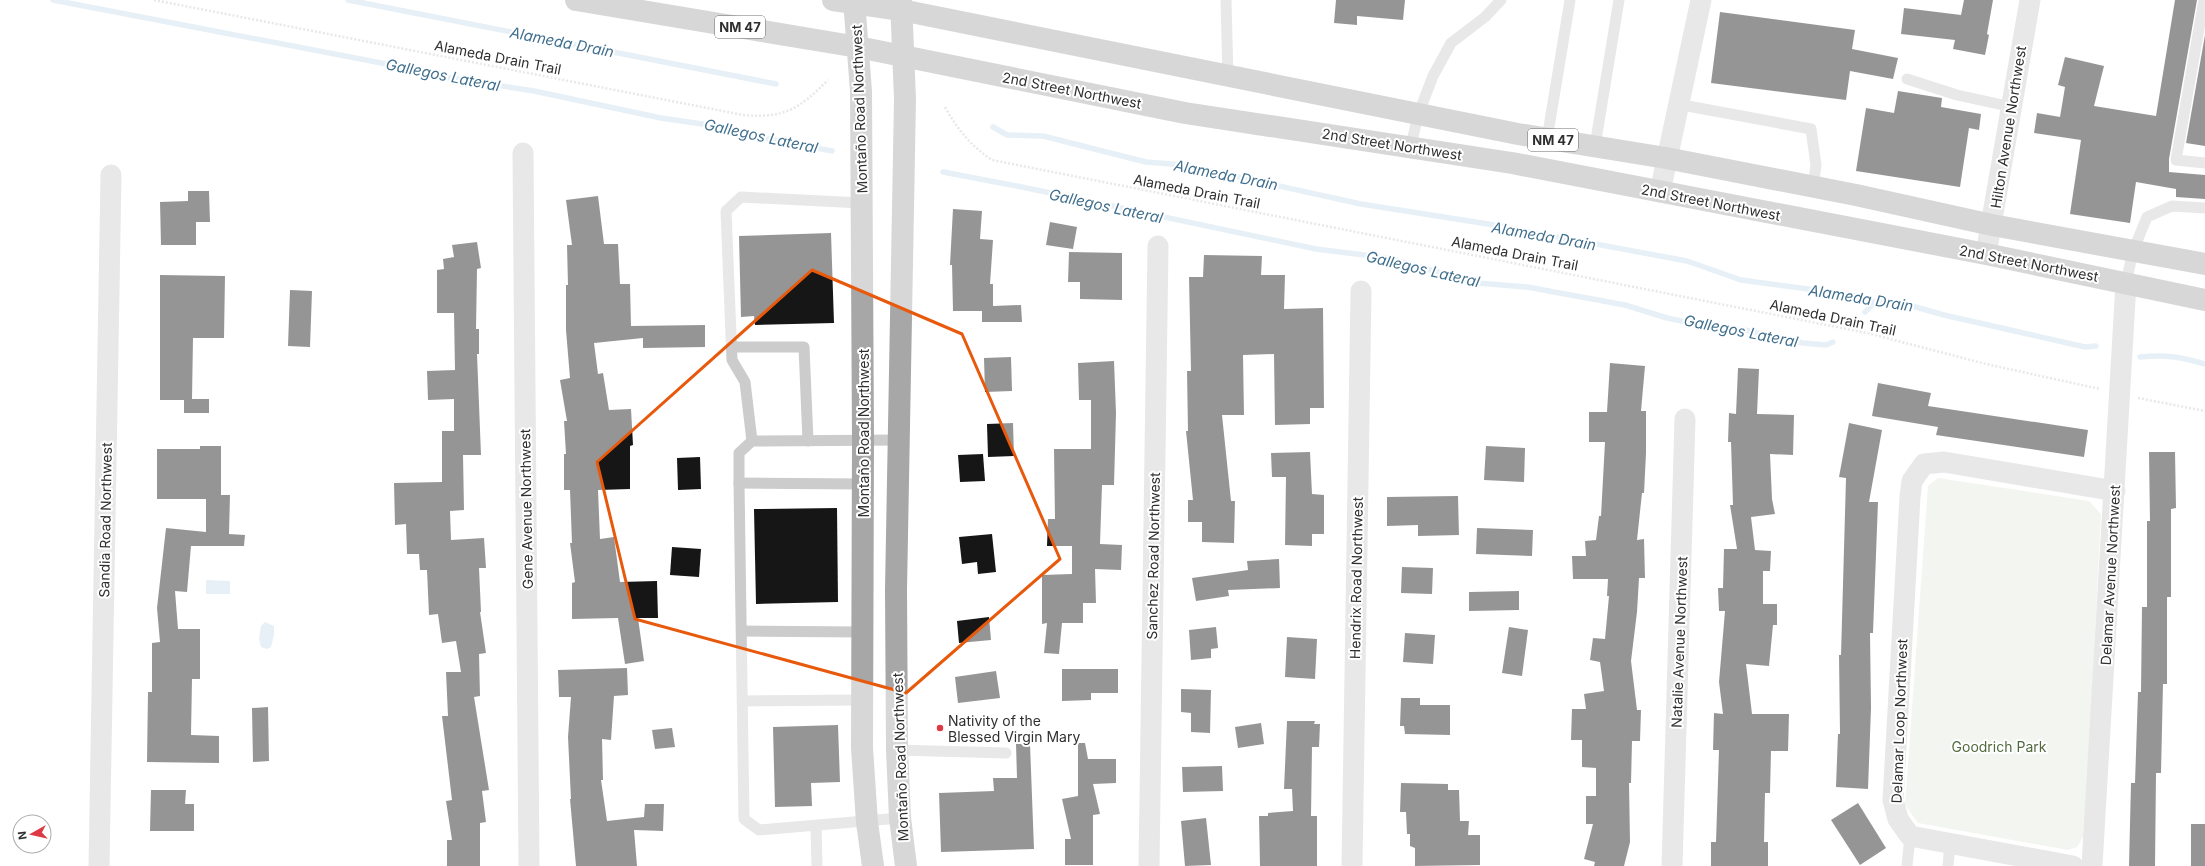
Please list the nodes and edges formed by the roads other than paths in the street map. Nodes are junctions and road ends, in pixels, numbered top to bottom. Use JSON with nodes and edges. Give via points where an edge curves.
{"nodes":[{"id":1,"x":576,"y":0,"type":"edge"},
{"id":2,"x":1226,"y":0,"type":"edge"},
{"id":3,"x":1501,"y":0,"type":"edge"},
{"id":4,"x":1570,"y":0,"type":"edge"},
{"id":5,"x":1619,"y":0,"type":"edge"},
{"id":6,"x":1701,"y":0,"type":"edge"},
{"id":7,"x":2030,"y":0,"type":"edge"},
{"id":8,"x":2204,"y":0,"type":"edge"},
{"id":9,"x":847,"y":1,"type":"edge"},
{"id":10,"x":901,"y":5,"type":"edge"},
{"id":11,"x":858,"y":47,"type":"junction"},
{"id":12,"x":904,"y":56,"type":"junction"},
{"id":13,"x":1228,"y":77,"type":"junction"},
{"id":14,"x":1907,"y":79,"type":"dead end"},
{"id":15,"x":1678,"y":104,"type":"junction"},
{"id":16,"x":2012,"y":107,"type":"junction"},
{"id":17,"x":1418,"y":115,"type":"junction"},
{"id":18,"x":1547,"y":139,"type":"junction"},
{"id":19,"x":1411,"y":146,"type":"junction"},
{"id":20,"x":1595,"y":146,"type":"junction"},
{"id":21,"x":523,"y":153,"type":"dead end"},
{"id":22,"x":1666,"y":158,"type":"junction"},
{"id":23,"x":2205,"y":163,"type":"edge"},
{"id":24,"x":111,"y":175,"type":"dead end"},
{"id":25,"x":1813,"y":187,"type":"junction"},
{"id":26,"x":1660,"y":192,"type":"junction"},
{"id":27,"x":862,"y":203,"type":"junction"},
{"id":28,"x":2205,"y":208,"type":"edge"},
{"id":29,"x":1992,"y":225,"type":"junction"},
{"id":30,"x":1158,"y":246,"type":"dead end"},
{"id":31,"x":2133,"y":251,"type":"junction"},
{"id":32,"x":1986,"y":254,"type":"junction"},
{"id":33,"x":2205,"y":264,"type":"edge"},
{"id":34,"x":2126,"y":283,"type":"junction"},
{"id":35,"x":1361,"y":291,"type":"dead end"},
{"id":36,"x":2205,"y":300,"type":"edge"},
{"id":37,"x":732,"y":347,"type":"junction"},
{"id":38,"x":1685,"y":419,"type":"dead end"},
{"id":39,"x":863,"y":440,"type":"junction"},
{"id":40,"x":899,"y":440,"type":"junction"},
{"id":41,"x":752,"y":441,"type":"junction"},
{"id":42,"x":808,"y":441,"type":"junction"},
{"id":43,"x":739,"y":483,"type":"junction"},
{"id":44,"x":863,"y":484,"type":"junction"},
{"id":45,"x":2115,"y":491,"type":"junction"},
{"id":46,"x":742,"y":631,"type":"junction"},
{"id":47,"x":862,"y":632,"type":"junction"},
{"id":48,"x":862,"y":700,"type":"junction"},
{"id":49,"x":743,"y":701,"type":"junction"},
{"id":50,"x":897,"y":750,"type":"junction"},
{"id":51,"x":1006,"y":753,"type":"dead end"},
{"id":52,"x":900,"y":818,"type":"junction"},
{"id":53,"x":867,"y":822,"type":"junction"},
{"id":54,"x":816,"y":826,"type":"junction"},
{"id":55,"x":1910,"y":836,"type":"junction"},
{"id":56,"x":1950,"y":844,"type":"junction"},
{"id":57,"x":99,"y":866,"type":"edge"},
{"id":58,"x":529,"y":866,"type":"edge"},
{"id":59,"x":817,"y":866,"type":"edge"},
{"id":60,"x":874,"y":866,"type":"edge"},
{"id":61,"x":906,"y":866,"type":"edge"},
{"id":62,"x":1149,"y":866,"type":"edge"},
{"id":63,"x":1352,"y":866,"type":"edge"},
{"id":64,"x":1672,"y":866,"type":"edge"},
{"id":65,"x":1907,"y":866,"type":"edge"},
{"id":66,"x":1948,"y":866,"type":"edge"},
{"id":67,"x":2073,"y":866,"type":"edge"},
{"id":68,"x":2092,"y":866,"type":"edge"}],
"edges":[{"from":1,"to":11,"type":"main road","name":"2nd Street Northwest","number":"NM 47"},
{"from":2,"to":13,"type":"lane"},
{"from":3,"to":17,"type":"lane","via":[[1485,17],[1452,43],[1433,76]]},
{"from":4,"to":18,"type":"lane"},
{"from":5,"to":20,"type":"lane"},
{"from":6,"to":15,"type":"street"},
{"from":7,"to":16,"type":"street","name":"Hilton Avenue Northwest"},
{"from":8,"to":23,"type":"lane","via":[[2176,160]]},
{"from":9,"to":10,"type":"main road","number":"NM 47"},
{"from":9,"to":11,"type":"main road","name":"Montaño Road Northwest"},
{"from":10,"to":12,"type":"main road","name":"Montaño Road Northwest"},
{"from":10,"to":13,"type":"main road","number":"NM 47"},
{"from":11,"to":12,"type":"main road","name":"2nd Street Northwest","number":"NM 47"},
{"from":11,"to":27,"type":"main road","name":"Montaño Road Northwest"},
{"from":12,"to":19,"type":"main road","name":"2nd Street Northwest","number":"NM 47","via":[[1185,113]]},
{"from":12,"to":40,"type":"main road","name":"Montaño Road Northwest"},
{"from":13,"to":17,"type":"main road","number":"NM 47"},
{"from":14,"to":16,"type":"lane","via":[[1957,95]]},
{"from":15,"to":22,"type":"street"},
{"from":15,"to":25,"type":"lane","via":[[1811,129],[1816,165]]},
{"from":16,"to":29,"type":"street","name":"Hilton Avenue Northwest"},
{"from":17,"to":18,"type":"main road","number":"NM 47"},
{"from":17,"to":19,"type":"lane"},
{"from":18,"to":20,"type":"main road","number":"NM 47"},
{"from":19,"to":26,"type":"main road","name":"2nd Street Northwest","number":"NM 47"},
{"from":20,"to":22,"type":"main road","number":"NM 47"},
{"from":21,"to":58,"type":"street","name":"Gene Avenue Northwest"},
{"from":22,"to":25,"type":"main road","number":"NM 47"},
{"from":22,"to":26,"type":"street"},
{"from":24,"to":57,"type":"street","name":"Sandia Road Northwest"},
{"from":25,"to":29,"type":"main road","number":"NM 47"},
{"from":26,"to":32,"type":"main road","name":"2nd Street Northwest","number":"NM 47"},
{"from":27,"to":37,"type":"lane","via":[[741,197],[726,210]]},
{"from":27,"to":39,"type":"main road","name":"Montaño Road Northwest"},
{"from":28,"to":31,"type":"lane","via":[[2172,206],[2147,217]]},
{"from":29,"to":31,"type":"main road","number":"NM 47"},
{"from":29,"to":32,"type":"street","name":"Hilton Avenue Northwest"},
{"from":30,"to":62,"type":"street","name":"Sanchez Road Northwest"},
{"from":31,"to":33,"type":"main road","number":"NM 47"},
{"from":31,"to":34,"type":"lane"},
{"from":32,"to":34,"type":"main road","name":"2nd Street Northwest","number":"NM 47"},
{"from":34,"to":36,"type":"main road","name":"2nd Street Northwest","number":"NM 47"},
{"from":34,"to":45,"type":"street","name":"Delamar Avenue Northwest"},
{"from":35,"to":63,"type":"street","name":"Hendrix Road Northwest"},
{"from":37,"to":41,"type":"lane","via":[[732,360],[745,382]]},
{"from":37,"to":42,"type":"lane","via":[[804,347]]},
{"from":38,"to":64,"type":"street","name":"Natalie Avenue Northwest"},
{"from":39,"to":40,"type":"lane"},
{"from":39,"to":42,"type":"lane"},
{"from":39,"to":44,"type":"main road","name":"Montaño Road Northwest"},
{"from":40,"to":50,"type":"main road","name":"Montaño Road Northwest","via":[[896,590]]},
{"from":41,"to":42,"type":"lane"},
{"from":41,"to":43,"type":"lane","via":[[739,453]]},
{"from":43,"to":44,"type":"lane"},
{"from":43,"to":46,"type":"lane"},
{"from":44,"to":47,"type":"main road","name":"Montaño Road Northwest"},
{"from":45,"to":55,"type":"street","name":"Delamar Loop Northwest","via":[[1944,462],[1924,464],[1912,482],[1893,800],[1898,819]]},
{"from":45,"to":68,"type":"street","name":"Delamar Avenue Northwest"},
{"from":46,"to":47,"type":"lane"},
{"from":46,"to":49,"type":"lane"},
{"from":47,"to":48,"type":"main road","name":"Montaño Road Northwest"},
{"from":48,"to":49,"type":"lane"},
{"from":48,"to":53,"type":"main road","name":"Montaño Road Northwest"},
{"from":49,"to":54,"type":"lane","via":[[744,819],[759,830]]},
{"from":50,"to":51,"type":"lane"},
{"from":50,"to":52,"type":"main road","name":"Montaño Road Northwest"},
{"from":52,"to":53,"type":"lane"},
{"from":52,"to":61,"type":"main road","name":"Montaño Road Northwest"},
{"from":53,"to":54,"type":"lane"},
{"from":53,"to":60,"type":"main road","name":"Montaño Road Northwest"},
{"from":54,"to":59,"type":"lane"},
{"from":55,"to":56,"type":"street"},
{"from":55,"to":65,"type":"lane"},
{"from":56,"to":66,"type":"lane"},
{"from":56,"to":67,"type":"street"}]}
